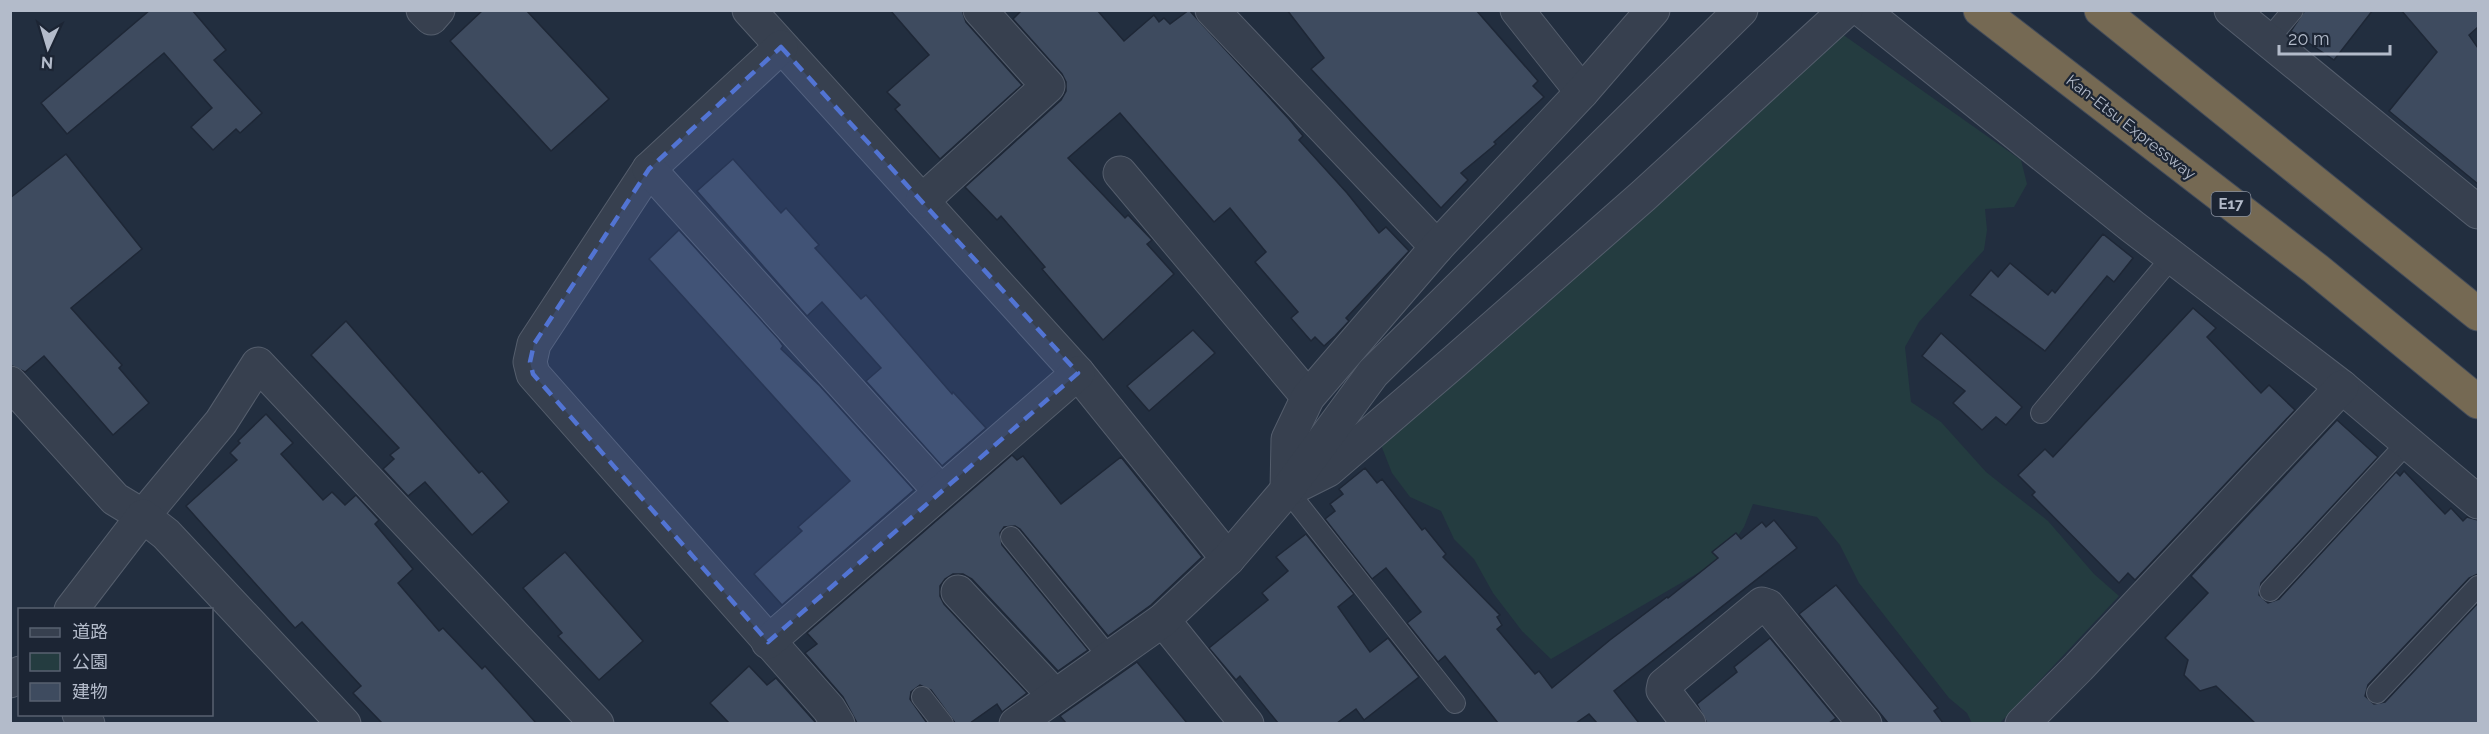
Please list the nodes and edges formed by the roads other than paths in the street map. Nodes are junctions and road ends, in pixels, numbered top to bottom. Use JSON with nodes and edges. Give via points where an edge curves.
{"nodes":[{"id":1,"x":423,"y":10,"type":"edge"},
{"id":2,"x":438,"y":10,"type":"edge"},
{"id":3,"x":749,"y":10,"type":"edge"},
{"id":4,"x":980,"y":10,"type":"edge"},
{"id":5,"x":1212,"y":10,"type":"edge"},
{"id":6,"x":1517,"y":10,"type":"edge"},
{"id":7,"x":1653,"y":10,"type":"edge"},
{"id":8,"x":1740,"y":10,"type":"edge"},
{"id":9,"x":1846,"y":10,"type":"edge"},
{"id":10,"x":1862,"y":10,"type":"edge"},
{"id":11,"x":1980,"y":10,"type":"edge"},
{"id":12,"x":2101,"y":10,"type":"edge"},
{"id":13,"x":2231,"y":10,"type":"edge"},
{"id":14,"x":2293,"y":10,"type":"edge"},
{"id":15,"x":2268,"y":40,"type":"junction"},
{"id":16,"x":781,"y":47,"type":"junction"},
{"id":17,"x":1582,"y":92,"type":"junction"},
{"id":18,"x":649,"y":169,"type":"junction"},
{"id":19,"x":1120,"y":173,"type":"dead end"},
{"id":20,"x":922,"y":201,"type":"junction"},
{"id":21,"x":2478,"y":212,"type":"edge"},
{"id":22,"x":1437,"y":247,"type":"junction"},
{"id":23,"x":2172,"y":257,"type":"junction"},
{"id":24,"x":2478,"y":314,"type":"edge"},
{"id":25,"x":1078,"y":373,"type":"junction"},
{"id":26,"x":10,"y":383,"type":"edge"},
{"id":27,"x":2342,"y":387,"type":"junction"},
{"id":28,"x":1308,"y":397,"type":"junction"},
{"id":29,"x":2478,"y":402,"type":"edge"},
{"id":30,"x":2041,"y":413,"type":"dead end"},
{"id":31,"x":2407,"y":442,"type":"junction"},
{"id":32,"x":1287,"y":490,"type":"junction"},
{"id":33,"x":940,"y":491,"type":"junction"},
{"id":34,"x":2478,"y":502,"type":"edge"},
{"id":35,"x":143,"y":516,"type":"junction"},
{"id":36,"x":1011,"y":537,"type":"dead end"},
{"id":37,"x":1228,"y":559,"type":"junction"},
{"id":38,"x":2478,"y":586,"type":"edge"},
{"id":39,"x":958,"y":591,"type":"dead end"},
{"id":40,"x":2270,"y":591,"type":"dead end"},
{"id":41,"x":72,"y":608,"type":"edge"},
{"id":42,"x":1164,"y":620,"type":"junction"},
{"id":43,"x":768,"y":642,"type":"junction"},
{"id":44,"x":1109,"y":657,"type":"junction"},
{"id":45,"x":2377,"y":693,"type":"dead end"},
{"id":46,"x":1055,"y":696,"type":"junction"},
{"id":47,"x":922,"y":698,"type":"dead end"},
{"id":48,"x":1455,"y":703,"type":"dead end"},
{"id":49,"x":1023,"y":722,"type":"edge"},
{"id":50,"x":344,"y":723,"type":"edge"},
{"id":51,"x":597,"y":723,"type":"edge"},
{"id":52,"x":838,"y":723,"type":"edge"},
{"id":53,"x":942,"y":723,"type":"edge"},
{"id":54,"x":1247,"y":723,"type":"edge"},
{"id":55,"x":1689,"y":723,"type":"edge"},
{"id":56,"x":1864,"y":723,"type":"edge"},
{"id":57,"x":2022,"y":723,"type":"edge"}],
"edges":[{"from":1,"to":2,"type":"street","via":[[431,18]]},
{"from":3,"to":16,"type":"street"},
{"from":4,"to":20,"type":"street","via":[[1048,86]]},
{"from":5,"to":22,"type":"street"},
{"from":6,"to":17,"type":"street"},
{"from":7,"to":17,"type":"street"},
{"from":8,"to":32,"type":"street","via":[[1373,373]]},
{"from":9,"to":32,"type":"street","via":[[1437,377],[1328,470]]},
{"from":10,"to":23,"type":"street"},
{"from":11,"to":29,"type":"highway","name":"Kan-Etsu Expressway","number":"E17","via":[[2316,268]]},
{"from":12,"to":24,"type":"highway"},
{"from":13,"to":15,"type":"street"},
{"from":14,"to":15,"type":"lane"},
{"from":15,"to":21,"type":"street"},
{"from":16,"to":18,"type":"street"},
{"from":16,"to":20,"type":"street"},
{"from":17,"to":22,"type":"street"},
{"from":18,"to":33,"type":"street"},
{"from":18,"to":43,"type":"street","via":[[534,344],[530,362],[533,374]]},
{"from":19,"to":28,"type":"street"},
{"from":20,"to":25,"type":"street"},
{"from":22,"to":28,"type":"street"},
{"from":23,"to":27,"type":"street"},
{"from":23,"to":30,"type":"lane"},
{"from":25,"to":33,"type":"street"},
{"from":25,"to":37,"type":"street"},
{"from":26,"to":35,"type":"street","via":[[115,499]]},
{"from":27,"to":31,"type":"street"},
{"from":27,"to":57,"type":"street"},
{"from":28,"to":32,"type":"street","via":[[1288,439]]},
{"from":31,"to":34,"type":"street"},
{"from":31,"to":40,"type":"lane"},
{"from":32,"to":37,"type":"street"},
{"from":32,"to":48,"type":"lane"},
{"from":33,"to":43,"type":"street"},
{"from":35,"to":41,"type":"street"},
{"from":35,"to":50,"type":"street","via":[[166,534]]},
{"from":35,"to":51,"type":"street","via":[[221,422],[258,364]]},
{"from":36,"to":44,"type":"lane"},
{"from":37,"to":42,"type":"street"},
{"from":38,"to":45,"type":"lane"},
{"from":39,"to":46,"type":"street"},
{"from":42,"to":44,"type":"street"},
{"from":42,"to":54,"type":"street"},
{"from":43,"to":52,"type":"street"},
{"from":44,"to":46,"type":"street"},
{"from":46,"to":49,"type":"street"},
{"from":47,"to":53,"type":"lane"},
{"from":55,"to":56,"type":"street","via":[[1663,690],[1664,685],[1762,604],[1768,606]]}]}
